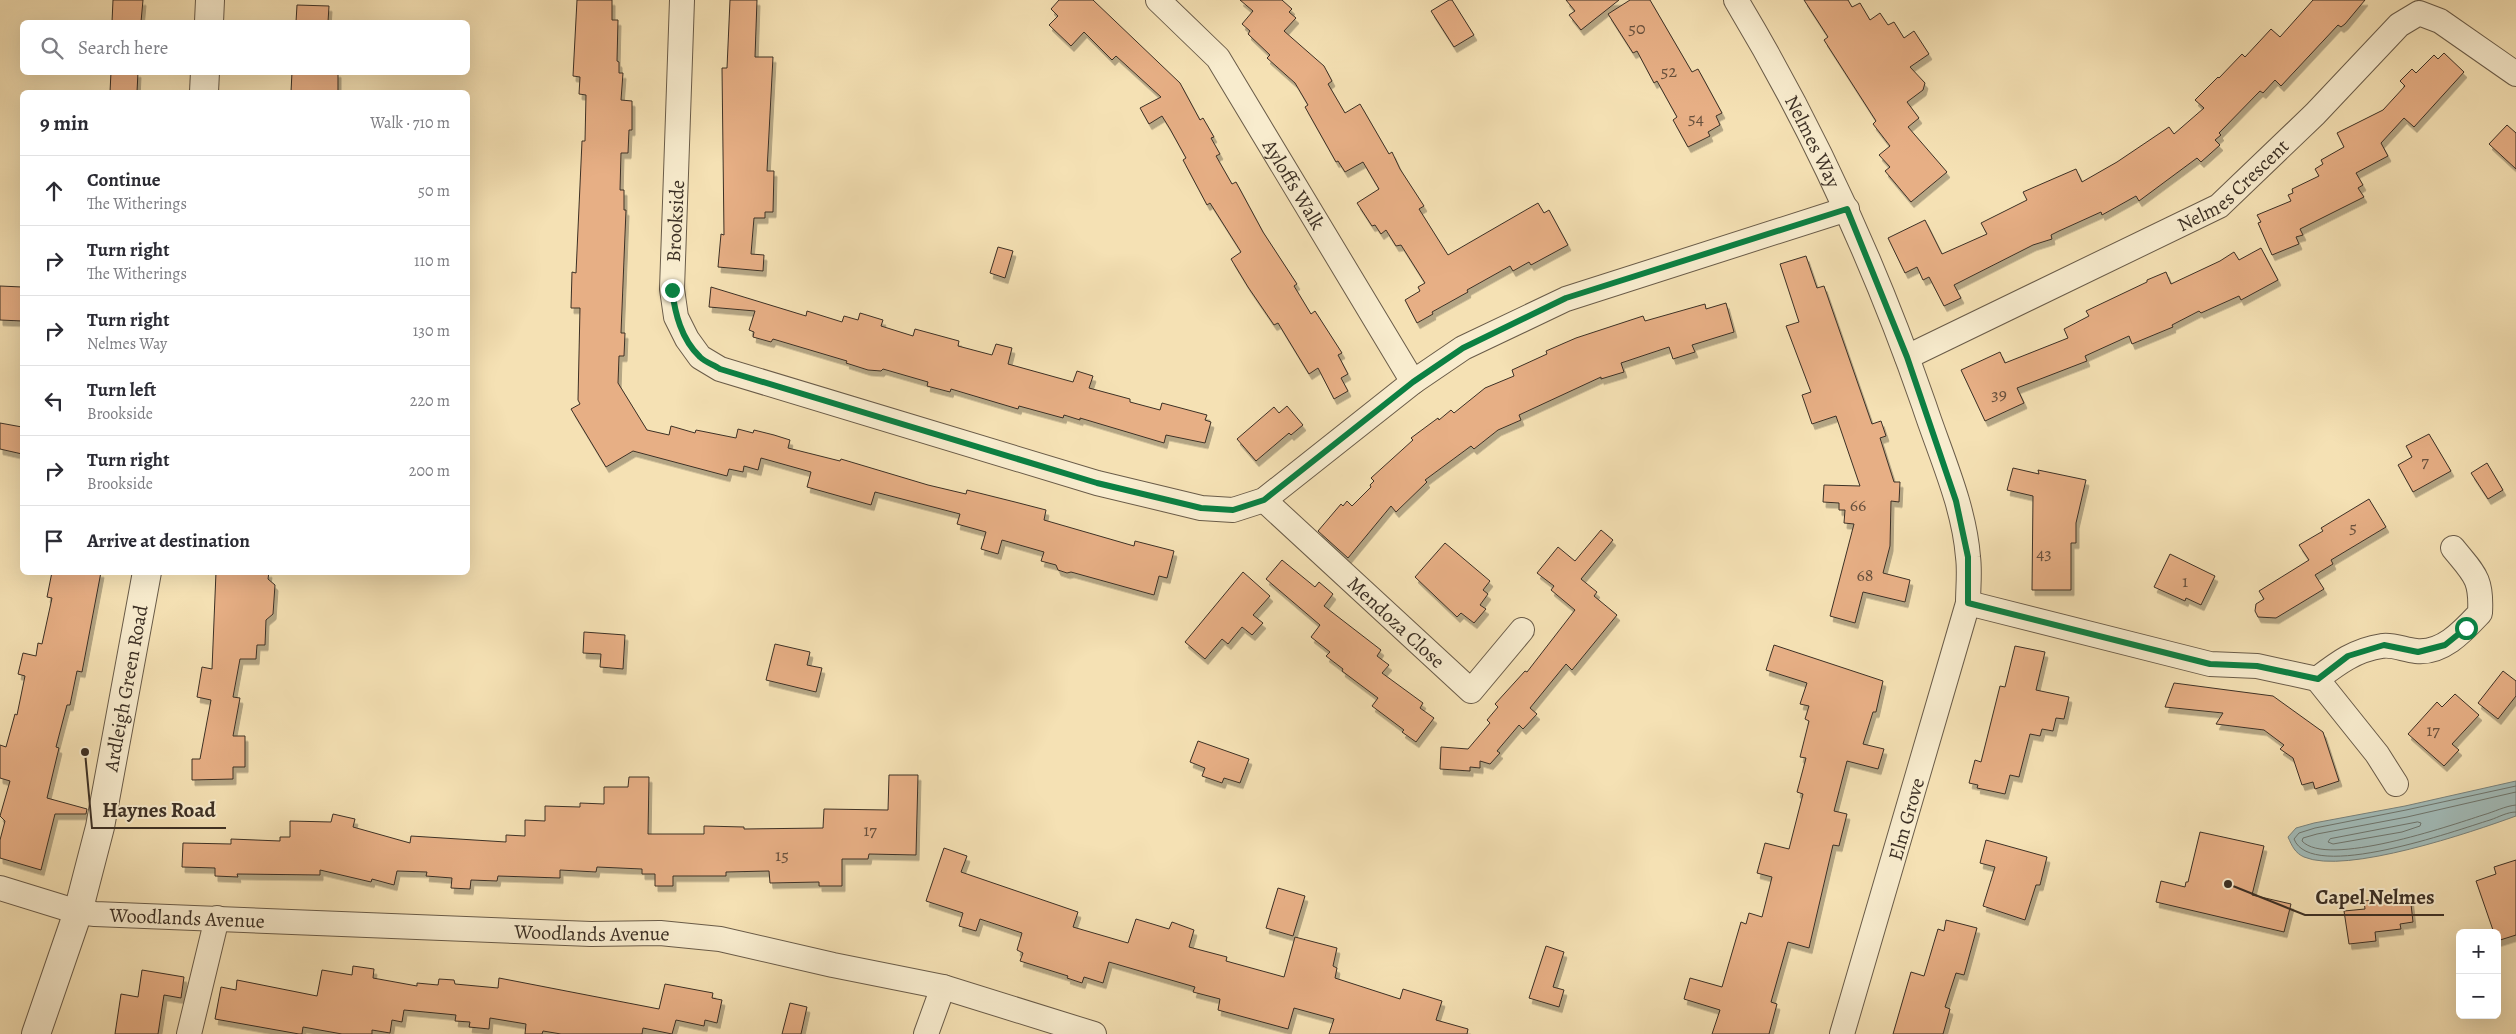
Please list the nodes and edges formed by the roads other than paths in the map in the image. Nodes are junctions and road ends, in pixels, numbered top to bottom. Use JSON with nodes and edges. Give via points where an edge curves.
{"nodes":[{"id":1,"x":210,"y":0,"type":"edge"},
{"id":2,"x":682,"y":0,"type":"edge"},
{"id":3,"x":1158,"y":0,"type":"edge"},
{"id":4,"x":1736,"y":0,"type":"edge"},
{"id":5,"x":209,"y":20,"type":"edge"},
{"id":6,"x":2516,"y":74,"type":"edge"},
{"id":7,"x":205,"y":75,"type":"edge"},
{"id":8,"x":204,"y":90,"type":"edge"},
{"id":9,"x":1847,"y":209,"type":"junction"},
{"id":10,"x":1907,"y":357,"type":"junction"},
{"id":11,"x":1413,"y":382,"type":"junction"},
{"id":12,"x":1264,"y":500,"type":"junction"},
{"id":13,"x":2453,"y":548,"type":"dead end"},
{"id":14,"x":146,"y":575,"type":"edge"},
{"id":15,"x":1968,"y":603,"type":"junction"},
{"id":16,"x":1522,"y":630,"type":"dead end"},
{"id":17,"x":2318,"y":679,"type":"junction"},
{"id":18,"x":2396,"y":784,"type":"dead end"},
{"id":19,"x":0,"y":888,"type":"edge"},
{"id":20,"x":78,"y":912,"type":"junction"},
{"id":21,"x":217,"y":918,"type":"junction"},
{"id":22,"x":943,"y":987,"type":"junction"},
{"id":23,"x":36,"y":1034,"type":"edge"},
{"id":24,"x":189,"y":1034,"type":"edge"},
{"id":25,"x":926,"y":1034,"type":"edge"},
{"id":26,"x":1094,"y":1034,"type":"edge"},
{"id":27,"x":1842,"y":1034,"type":"edge"}],
"edges":[{"from":1,"to":5,"type":"street"},
{"from":2,"to":12,"type":"street","name":"Brookside","via":[[672,290],[676,317],[700,357],[720,369],[1097,483],[1201,508],[1233,510]]},
{"from":3,"to":11,"type":"street","name":"Ayloffs Walk","via":[[1218,58]]},
{"from":4,"to":9,"type":"street","name":"Nelmes Way","via":[[1807,125]]},
{"from":6,"to":10,"type":"street","name":"Nelmes Crescent","via":[[2440,22],[2419,13],[2399,25],[2315,114],[2219,206]]},
{"from":7,"to":8,"type":"street"},
{"from":9,"to":10,"type":"street","name":"Nelmes Way"},
{"from":9,"to":11,"type":"street","name":"Brookside","via":[[1566,298],[1463,348]]},
{"from":10,"to":15,"type":"street","name":"Nelmes Way","via":[[1956,501],[1968,557]]},
{"from":11,"to":12,"type":"street","name":"Brookside"},
{"from":12,"to":16,"type":"street","name":"Mendoza Close","via":[[1471,691]]},
{"from":13,"to":17,"type":"street","via":[[2476,577],[2482,591],[2480,613],[2466,628],[2445,645],[2418,652],[2384,645],[2348,656]]},
{"from":14,"to":20,"type":"street","name":"Ardleigh Green Road","via":[[110,781]]},
{"from":15,"to":17,"type":"street","via":[[2210,664],[2257,666]]},
{"from":15,"to":27,"type":"street","name":"Elm Grove"},
{"from":17,"to":18,"type":"street","via":[[2377,754]]},
{"from":19,"to":20,"type":"street","name":"Woodlands Avenue"},
{"from":20,"to":21,"type":"street","name":"Woodlands Avenue"},
{"from":20,"to":23,"type":"street","name":"Ardleigh Green Road"},
{"from":21,"to":22,"type":"street","name":"Woodlands Avenue","via":[[591,934],[660,933],[720,939]]},
{"from":21,"to":24,"type":"street"},
{"from":22,"to":25,"type":"street"},
{"from":22,"to":26,"type":"street","name":"Woodlands Avenue"}]}
